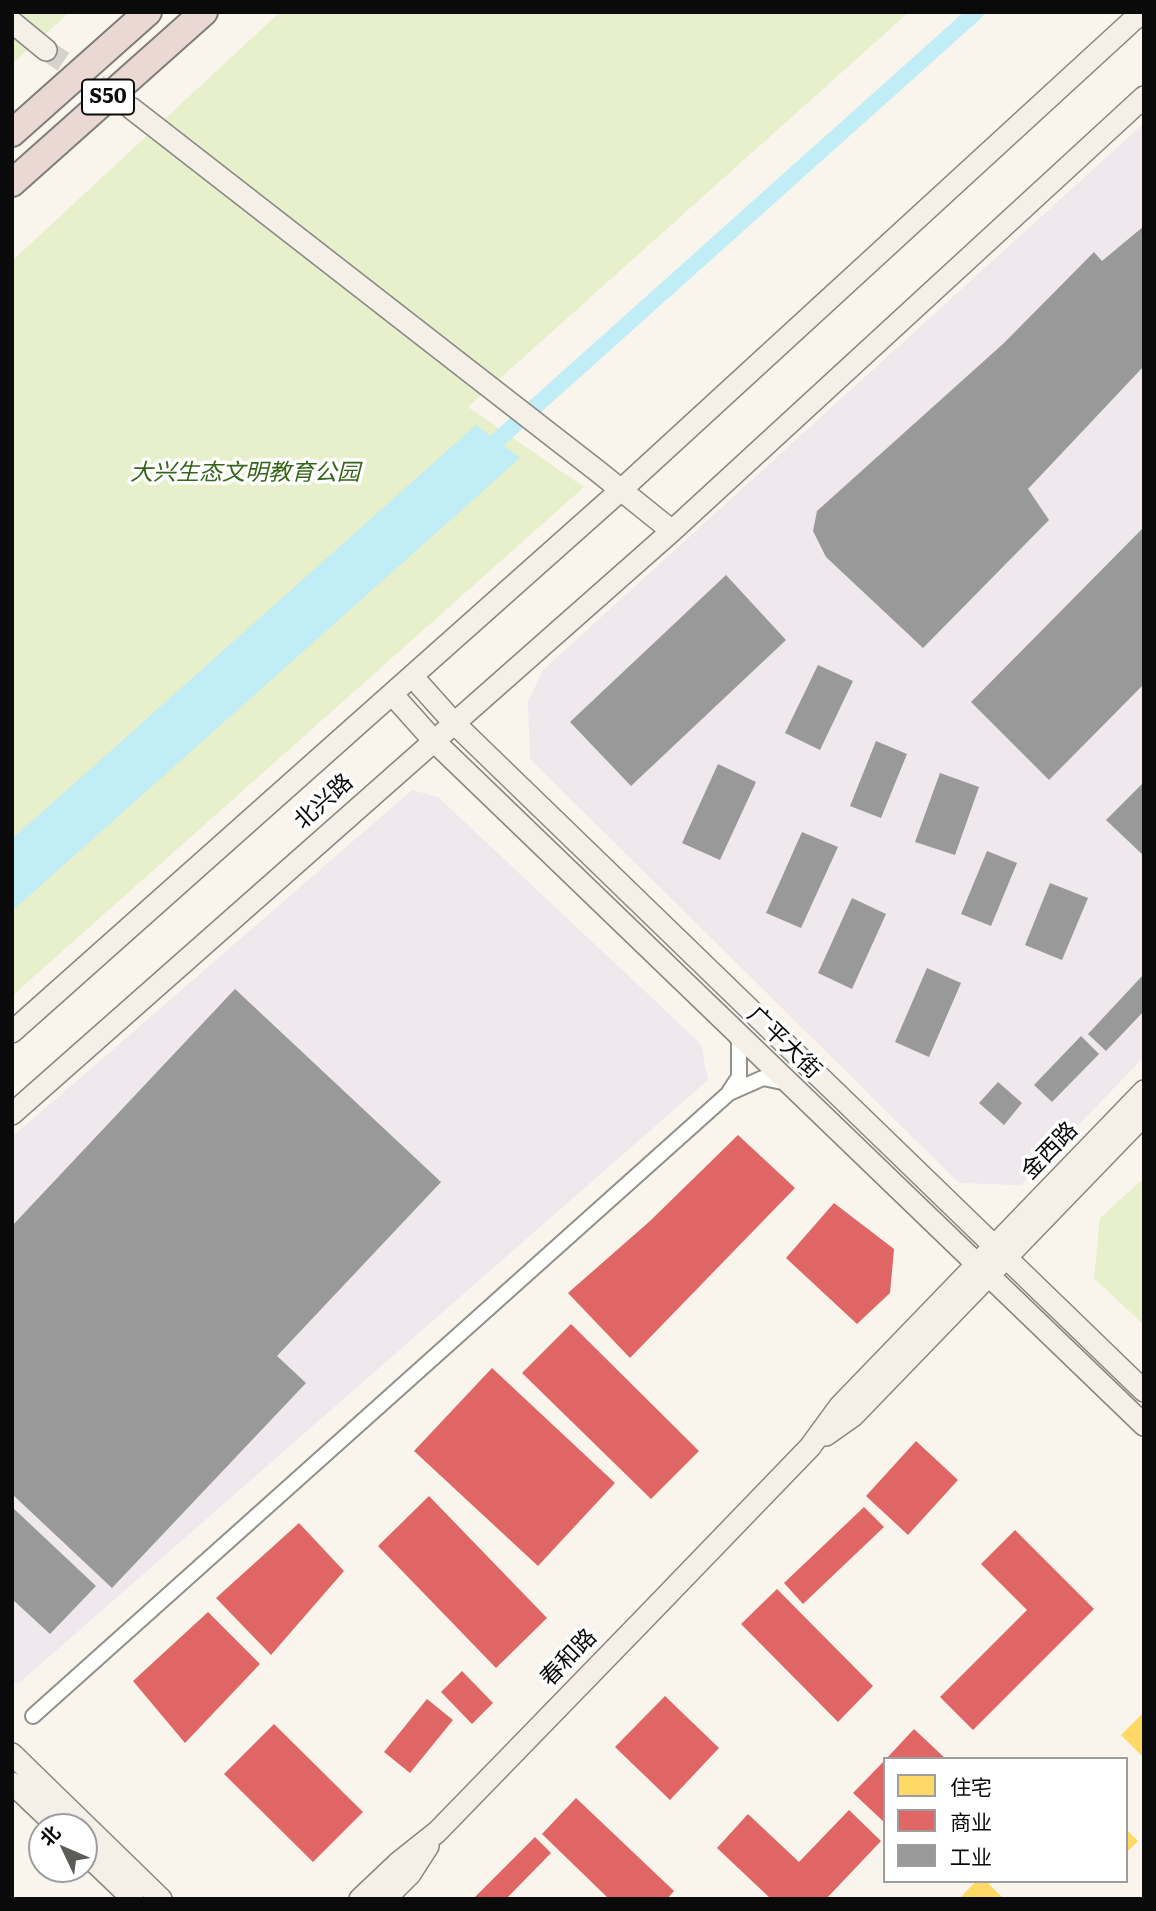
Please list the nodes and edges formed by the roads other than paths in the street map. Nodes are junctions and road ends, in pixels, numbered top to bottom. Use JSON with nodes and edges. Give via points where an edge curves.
{"nodes":[{"id":1,"x":148,"y":12,"type":"edge"},
{"id":2,"x":204,"y":12,"type":"edge"},
{"id":3,"x":1139,"y":19,"type":"edge"},
{"id":4,"x":12,"y":22,"type":"edge"},
{"id":5,"x":46,"y":50,"type":"tunnel mouth"},
{"id":6,"x":1144,"y":97,"type":"edge"},
{"id":7,"x":131,"y":108,"type":"tunnel mouth"},
{"id":8,"x":12,"y":133,"type":"edge"},
{"id":9,"x":12,"y":183,"type":"edge"},
{"id":10,"x":621,"y":489,"type":"junction"},
{"id":11,"x":671,"y":531,"type":"junction"},
{"id":12,"x":412,"y":676,"type":"junction"},
{"id":13,"x":392,"y":694,"type":"junction"},
{"id":14,"x":454,"y":723,"type":"junction"},
{"id":15,"x":434,"y":741,"type":"junction"},
{"id":16,"x":732,"y":1029,"type":"junction"},
{"id":17,"x":12,"y":1032,"type":"edge"},
{"id":18,"x":788,"y":1083,"type":"junction"},
{"id":19,"x":1144,"y":1091,"type":"edge"},
{"id":20,"x":729,"y":1093,"type":"junction"},
{"id":21,"x":12,"y":1114,"type":"edge"},
{"id":22,"x":1144,"y":1115,"type":"edge"},
{"id":23,"x":999,"y":1253,"type":"junction"},
{"id":24,"x":983,"y":1270,"type":"junction"},
{"id":25,"x":1144,"y":1391,"type":"edge"},
{"id":26,"x":1144,"y":1424,"type":"edge"},
{"id":27,"x":33,"y":1716,"type":"dead end"},
{"id":28,"x":12,"y":1754,"type":"edge"},
{"id":29,"x":12,"y":1783,"type":"edge"},
{"id":30,"x":43,"y":1813,"type":"edge"},
{"id":31,"x":437,"y":1832,"type":"junction"},
{"id":32,"x":98,"y":1865,"type":"edge"},
{"id":33,"x":133,"y":1899,"type":"edge"},
{"id":34,"x":161,"y":1899,"type":"edge"},
{"id":35,"x":360,"y":1899,"type":"edge"},
{"id":36,"x":385,"y":1899,"type":"edge"}],
"edges":[{"from":1,"to":8,"type":"highway","number":"S50"},
{"from":2,"to":9,"type":"highway","number":"S50"},
{"from":3,"to":10,"type":"street","name":"北兴路"},
{"from":4,"to":5,"type":"street"},
{"from":6,"to":11,"type":"street","name":"北兴路"},
{"from":7,"to":10,"type":"street"},
{"from":10,"to":11,"type":"street"},
{"from":10,"to":12,"type":"street","name":"北兴路"},
{"from":11,"to":14,"type":"street","name":"北兴路"},
{"from":12,"to":13,"type":"street","name":"北兴路"},
{"from":12,"to":14,"type":"street","name":"广平大街"},
{"from":13,"to":15,"type":"street","name":"广平大街"},
{"from":13,"to":17,"type":"street","name":"北兴路"},
{"from":14,"to":15,"type":"street","name":"北兴路"},
{"from":14,"to":23,"type":"street","name":"广平大街"},
{"from":15,"to":16,"type":"street","name":"广平大街"},
{"from":15,"to":21,"type":"street","name":"北兴路"},
{"from":16,"to":18,"type":"street","name":"广平大街"},
{"from":16,"to":20,"type":"street","via":[[739,1041],[740,1059],[739,1077]]},
{"from":18,"to":20,"type":"street","via":[[763,1078]]},
{"from":18,"to":24,"type":"street","name":"广平大街"},
{"from":19,"to":23,"type":"street","name":"金西路"},
{"from":20,"to":27,"type":"street"},
{"from":22,"to":23,"type":"street","name":"金西路"},
{"from":23,"to":24,"type":"street","name":"春和路"},
{"from":23,"to":25,"type":"street","name":"广平大街"},
{"from":24,"to":26,"type":"street","name":"广平大街"},
{"from":24,"to":31,"type":"street","name":"春和路","via":[[853,1416],[810,1447]]},
{"from":28,"to":34,"type":"street"},
{"from":29,"to":30,"type":"street"},
{"from":31,"to":35,"type":"street","name":"春和路"},
{"from":31,"to":36,"type":"street","via":[[410,1874]]},
{"from":32,"to":33,"type":"street"}]}
